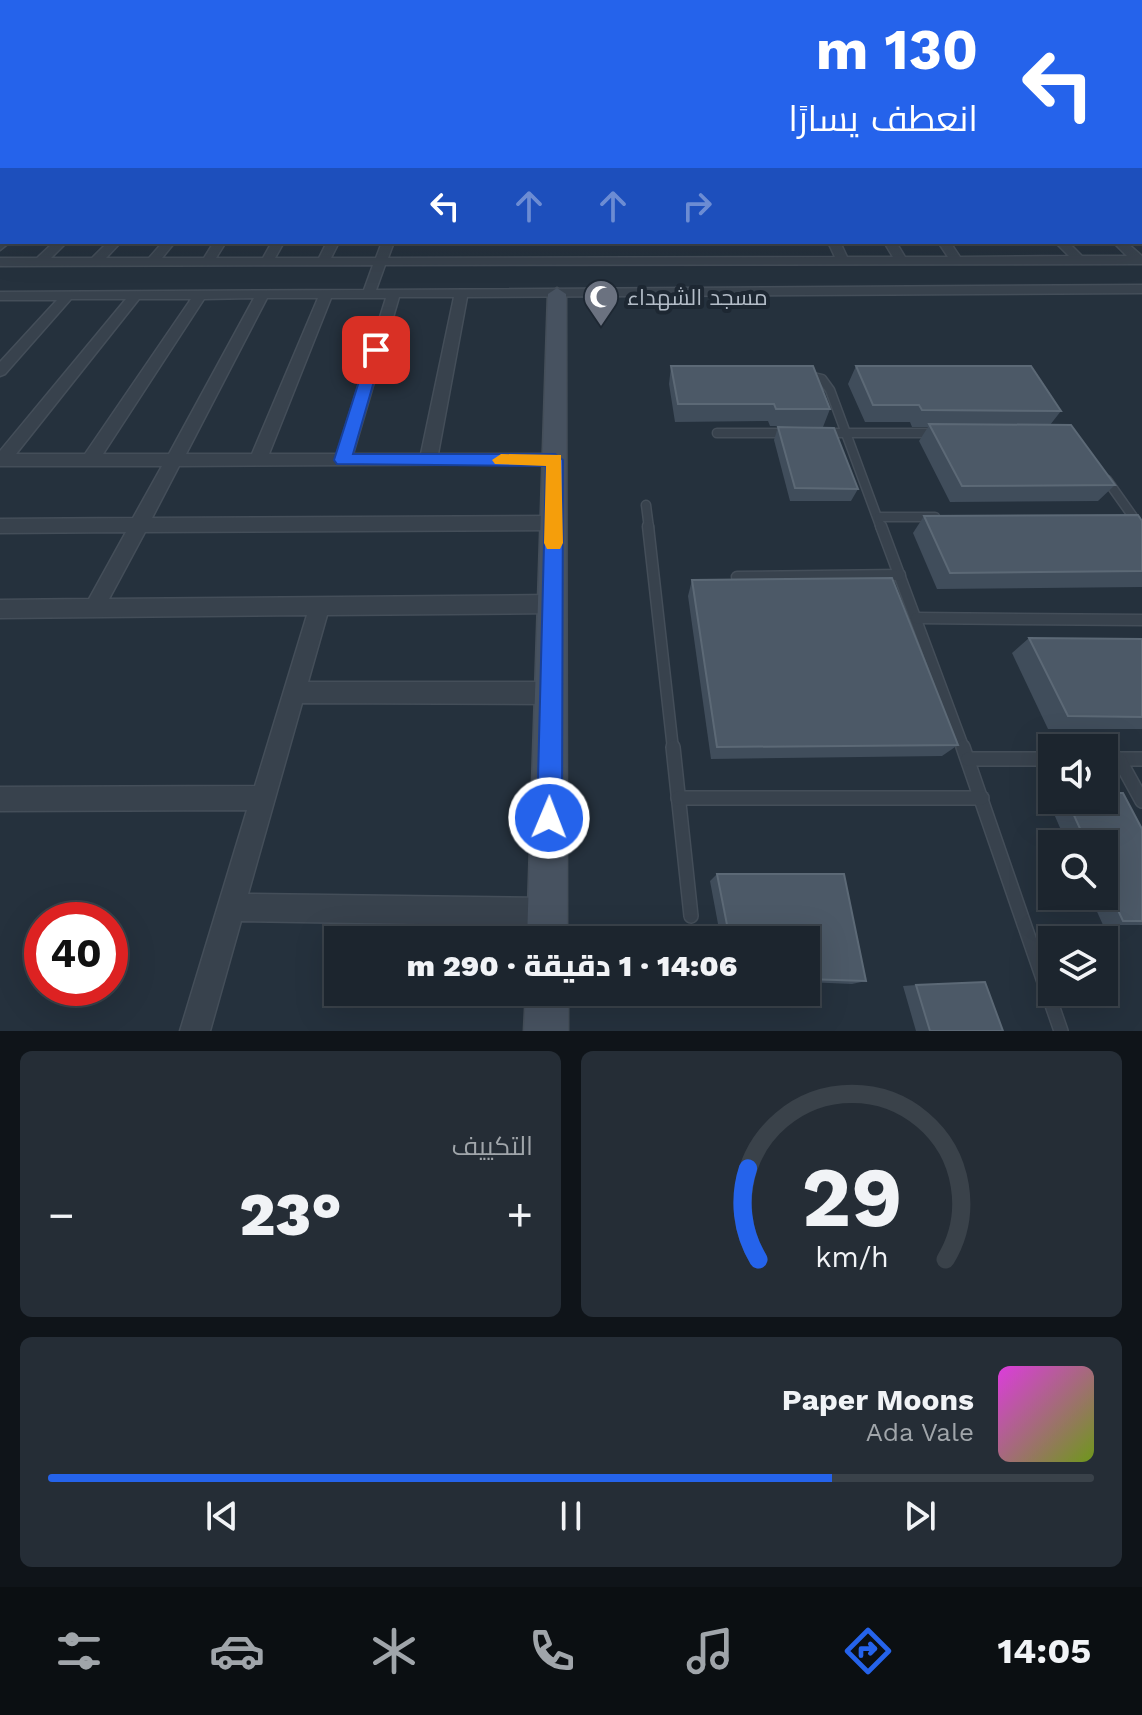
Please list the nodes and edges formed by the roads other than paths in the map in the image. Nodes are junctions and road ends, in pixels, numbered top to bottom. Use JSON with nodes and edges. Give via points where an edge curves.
{"nodes":[{"id":1,"x":59,"y":244,"type":"edge"},
{"id":2,"x":113,"y":244,"type":"edge"},
{"id":3,"x":167,"y":244,"type":"edge"},
{"id":4,"x":219,"y":244,"type":"edge"},
{"id":5,"x":277,"y":244,"type":"edge"},
{"id":6,"x":332,"y":244,"type":"edge"},
{"id":7,"x":387,"y":244,"type":"edge"},
{"id":8,"x":777,"y":244,"type":"edge"},
{"id":9,"x":835,"y":244,"type":"edge"},
{"id":10,"x":891,"y":244,"type":"edge"},
{"id":11,"x":945,"y":244,"type":"edge"},
{"id":12,"x":1004,"y":244,"type":"edge"},
{"id":13,"x":1063,"y":244,"type":"edge"},
{"id":14,"x":1121,"y":244,"type":"edge"},
{"id":15,"x":1018,"y":260,"type":"junction"},
{"id":16,"x":1079,"y":260,"type":"junction"},
{"id":17,"x":1140,"y":260,"type":"edge"},
{"id":18,"x":783,"y":261,"type":"junction"},
{"id":19,"x":843,"y":261,"type":"junction"},
{"id":20,"x":901,"y":261,"type":"junction"},
{"id":21,"x":957,"y":261,"type":"junction"},
{"id":22,"x":0,"y":262,"type":"edge"},
{"id":23,"x":40,"y":262,"type":"junction"},
{"id":24,"x":152,"y":262,"type":"junction"},
{"id":25,"x":207,"y":262,"type":"junction"},
{"id":26,"x":267,"y":262,"type":"junction"},
{"id":27,"x":323,"y":262,"type":"junction"},
{"id":28,"x":381,"y":262,"type":"junction"},
{"id":29,"x":557,"y":270,"type":"junction"},
{"id":30,"x":86,"y":279,"type":"junction"},
{"id":31,"x":1142,"y":289,"type":"edge"},
{"id":32,"x":368,"y":295,"type":"junction"},
{"id":33,"x":393,"y":295,"type":"junction"},
{"id":34,"x":461,"y":295,"type":"junction"},
{"id":35,"x":135,"y":296,"type":"junction"},
{"id":36,"x":199,"y":296,"type":"junction"},
{"id":37,"x":262,"y":296,"type":"junction"},
{"id":38,"x":325,"y":296,"type":"junction"},
{"id":39,"x":0,"y":297,"type":"edge"},
{"id":40,"x":0,"y":371,"type":"edge"},
{"id":41,"x":791,"y":375,"type":"edge"},
{"id":42,"x":717,"y":433,"type":"dead end"},
{"id":43,"x":804,"y":433,"type":"edge"},
{"id":44,"x":818,"y":433,"type":"edge"},
{"id":45,"x":847,"y":433,"type":"junction"},
{"id":46,"x":941,"y":434,"type":"edge"},
{"id":47,"x":1,"y":460,"type":"edge"},
{"id":48,"x":90,"y":460,"type":"junction"},
{"id":49,"x":172,"y":460,"type":"junction"},
{"id":50,"x":258,"y":460,"type":"junction"},
{"id":51,"x":343,"y":460,"type":"junction"},
{"id":52,"x":428,"y":460,"type":"junction"},
{"id":53,"x":555,"y":460,"type":"junction"},
{"id":54,"x":1102,"y":474,"type":"edge"},
{"id":55,"x":646,"y":505,"type":"dead end"},
{"id":56,"x":879,"y":517,"type":"junction"},
{"id":57,"x":942,"y":517,"type":"edge"},
{"id":58,"x":1118,"y":517,"type":"edge"},
{"id":59,"x":1134,"y":517,"type":"junction"},
{"id":60,"x":554,"y":523,"type":"junction"},
{"id":61,"x":0,"y":526,"type":"edge"},
{"id":62,"x":139,"y":526,"type":"junction"},
{"id":63,"x":1142,"y":530,"type":"edge"},
{"id":64,"x":900,"y":575,"type":"junction"},
{"id":65,"x":737,"y":577,"type":"edge"},
{"id":66,"x":553,"y":604,"type":"junction"},
{"id":67,"x":319,"y":607,"type":"junction"},
{"id":68,"x":0,"y":609,"type":"edge"},
{"id":69,"x":94,"y":609,"type":"junction"},
{"id":70,"x":916,"y":618,"type":"junction"},
{"id":71,"x":1142,"y":620,"type":"edge"},
{"id":72,"x":296,"y":692,"type":"junction"},
{"id":73,"x":551,"y":693,"type":"junction"},
{"id":74,"x":968,"y":759,"type":"junction"},
{"id":75,"x":1038,"y":759,"type":"edge"},
{"id":76,"x":1119,"y":759,"type":"joint"},
{"id":77,"x":1142,"y":759,"type":"edge"},
{"id":78,"x":264,"y":798,"type":"junction"},
{"id":79,"x":678,"y":798,"type":"junction"},
{"id":80,"x":982,"y":798,"type":"junction"},
{"id":81,"x":0,"y":799,"type":"edge"},
{"id":82,"x":1142,"y":801,"type":"edge"},
{"id":83,"x":232,"y":907,"type":"junction"},
{"id":84,"x":691,"y":916,"type":"dead end"},
{"id":85,"x":547,"y":926,"type":"edge"},
{"id":86,"x":547,"y":1006,"type":"edge"},
{"id":87,"x":195,"y":1031,"type":"edge"},
{"id":88,"x":546,"y":1031,"type":"edge"},
{"id":89,"x":1061,"y":1031,"type":"edge"}],
"edges":[{"from":1,"to":23,"type":"street"},
{"from":2,"to":30,"type":"street"},
{"from":3,"to":24,"type":"street"},
{"from":4,"to":25,"type":"street"},
{"from":5,"to":26,"type":"street"},
{"from":6,"to":27,"type":"street"},
{"from":7,"to":28,"type":"street"},
{"from":8,"to":18,"type":"street"},
{"from":9,"to":19,"type":"street"},
{"from":10,"to":20,"type":"street"},
{"from":11,"to":21,"type":"street"},
{"from":12,"to":15,"type":"street"},
{"from":13,"to":16,"type":"street"},
{"from":14,"to":17,"type":"street"},
{"from":15,"to":16,"type":"street"},
{"from":15,"to":21,"type":"street"},
{"from":16,"to":17,"type":"street"},
{"from":18,"to":19,"type":"street"},
{"from":18,"to":29,"type":"street","via":[[610,256]]},
{"from":19,"to":20,"type":"street"},
{"from":20,"to":21,"type":"street"},
{"from":22,"to":23,"type":"street"},
{"from":23,"to":30,"type":"street"},
{"from":24,"to":25,"type":"street"},
{"from":24,"to":30,"type":"street"},
{"from":25,"to":26,"type":"street"},
{"from":26,"to":27,"type":"street"},
{"from":27,"to":28,"type":"street"},
{"from":28,"to":29,"type":"street","via":[[502,256]]},
{"from":28,"to":32,"type":"street"},
{"from":29,"to":31,"type":"street"},
{"from":29,"to":34,"type":"street"},
{"from":29,"to":53,"type":"street"},
{"from":30,"to":35,"type":"street"},
{"from":30,"to":39,"type":"street"},
{"from":30,"to":40,"type":"street"},
{"from":32,"to":33,"type":"street"},
{"from":32,"to":38,"type":"street"},
{"from":33,"to":34,"type":"street"},
{"from":33,"to":51,"type":"street"},
{"from":34,"to":52,"type":"street"},
{"from":35,"to":36,"type":"street"},
{"from":35,"to":47,"type":"street"},
{"from":36,"to":37,"type":"street"},
{"from":36,"to":48,"type":"street"},
{"from":37,"to":38,"type":"street"},
{"from":37,"to":49,"type":"street"},
{"from":38,"to":50,"type":"street"},
{"from":41,"to":45,"type":"lane","via":[[814,376],[828,384]]},
{"from":42,"to":43,"type":"lane"},
{"from":44,"to":45,"type":"lane"},
{"from":45,"to":46,"type":"lane"},
{"from":45,"to":56,"type":"lane"},
{"from":47,"to":48,"type":"street"},
{"from":48,"to":49,"type":"street"},
{"from":49,"to":50,"type":"street"},
{"from":49,"to":62,"type":"street"},
{"from":50,"to":51,"type":"street"},
{"from":51,"to":52,"type":"street"},
{"from":52,"to":53,"type":"street"},
{"from":53,"to":60,"type":"street"},
{"from":54,"to":59,"type":"lane"},
{"from":55,"to":79,"type":"lane"},
{"from":56,"to":57,"type":"lane"},
{"from":56,"to":64,"type":"lane"},
{"from":58,"to":59,"type":"lane"},
{"from":59,"to":63,"type":"lane"},
{"from":60,"to":62,"type":"street"},
{"from":60,"to":66,"type":"street"},
{"from":61,"to":62,"type":"street"},
{"from":62,"to":69,"type":"street"},
{"from":64,"to":65,"type":"lane"},
{"from":64,"to":70,"type":"lane"},
{"from":66,"to":67,"type":"street"},
{"from":66,"to":73,"type":"street"},
{"from":67,"to":69,"type":"street"},
{"from":67,"to":72,"type":"street"},
{"from":68,"to":69,"type":"street"},
{"from":70,"to":71,"type":"lane"},
{"from":70,"to":74,"type":"lane"},
{"from":72,"to":73,"type":"street"},
{"from":72,"to":78,"type":"street"},
{"from":73,"to":85,"type":"street"},
{"from":74,"to":75,"type":"lane"},
{"from":74,"to":80,"type":"lane"},
{"from":76,"to":77,"type":"lane"},
{"from":76,"to":82,"type":"lane"},
{"from":78,"to":81,"type":"street"},
{"from":78,"to":83,"type":"street"},
{"from":79,"to":80,"type":"lane"},
{"from":79,"to":84,"type":"lane"},
{"from":80,"to":89,"type":"lane"},
{"from":83,"to":85,"type":"street"},
{"from":83,"to":87,"type":"street"},
{"from":86,"to":88,"type":"street"}]}
